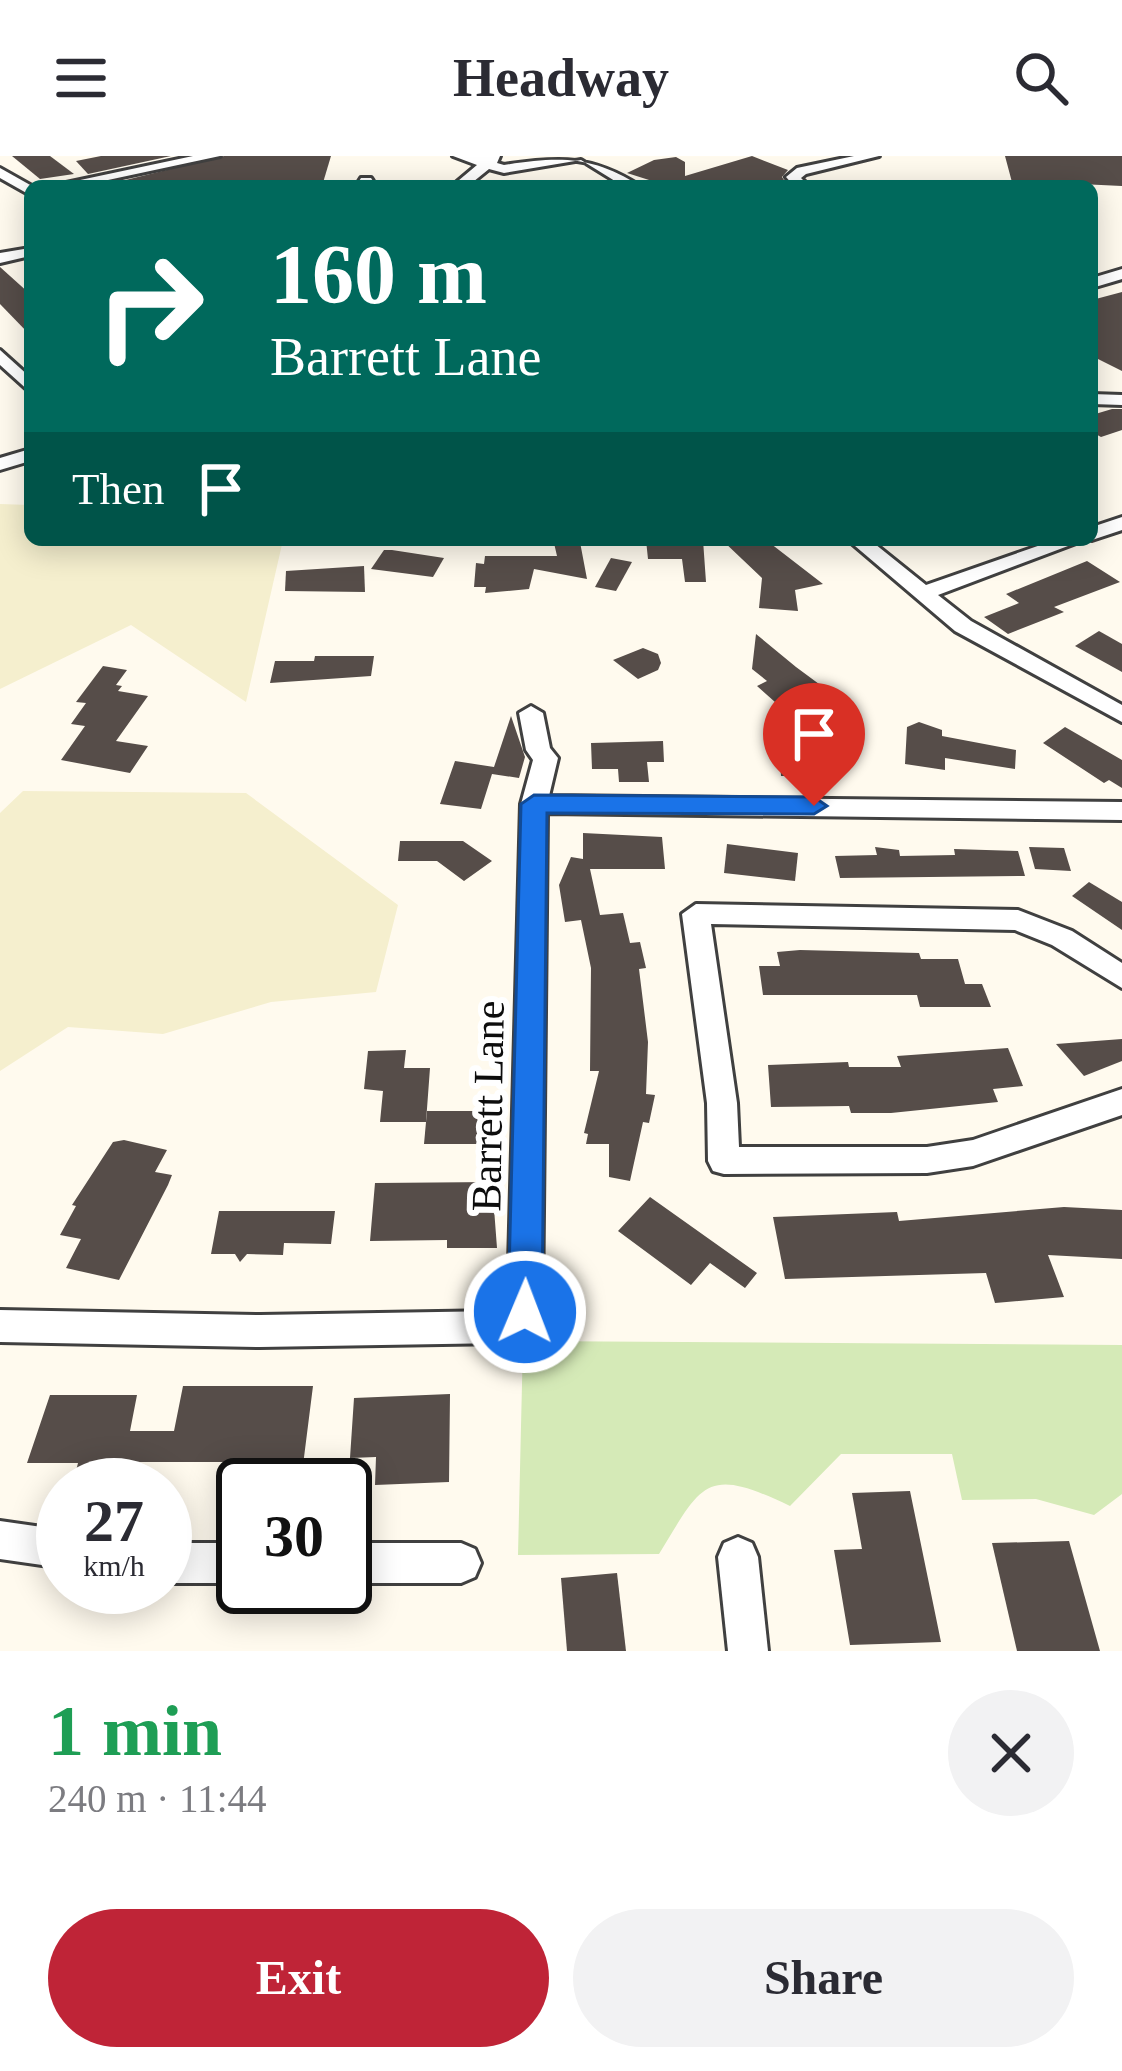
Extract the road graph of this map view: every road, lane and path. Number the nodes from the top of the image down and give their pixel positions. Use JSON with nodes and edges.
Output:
{"nodes":[{"id":1,"x":212,"y":156,"type":"edge"},
{"id":2,"x":460,"y":156,"type":"edge"},
{"id":3,"x":498,"y":156,"type":"edge"},
{"id":4,"x":581,"y":156,"type":"edge"},
{"id":5,"x":872,"y":156,"type":"edge"},
{"id":6,"x":483,"y":166,"type":"junction"},
{"id":7,"x":90,"y":180,"type":"edge"},
{"id":8,"x":466,"y":180,"type":"edge"},
{"id":9,"x":623,"y":180,"type":"edge"},
{"id":10,"x":796,"y":180,"type":"edge"},
{"id":11,"x":0,"y":355,"type":"edge"},
{"id":12,"x":24,"y":381,"type":"edge"},
{"id":13,"x":865,"y":546,"type":"edge"},
{"id":14,"x":1057,"y":546,"type":"edge"},
{"id":15,"x":920,"y":594,"type":"junction"},
{"id":16,"x":531,"y":713,"type":"dead end"},
{"id":17,"x":1122,"y":715,"type":"edge"},
{"id":18,"x":534,"y":804,"type":"junction"},
{"id":19,"x":1122,"y":811,"type":"edge"},
{"id":20,"x":1122,"y":977,"type":"edge"},
{"id":21,"x":1122,"y":1102,"type":"edge"},
{"id":22,"x":0,"y":1326,"type":"edge"},
{"id":23,"x":0,"y":1540,"type":"edge"},
{"id":24,"x":36,"y":1545,"type":"edge"},
{"id":25,"x":738,"y":1557,"type":"dead end"},
{"id":26,"x":372,"y":1563,"type":"edge"},
{"id":27,"x":461,"y":1563,"type":"dead end"},
{"id":28,"x":748,"y":1651,"type":"edge"}],
"edges":[{"from":1,"to":7,"type":"street"},
{"from":2,"to":6,"type":"street"},
{"from":3,"to":6,"type":"street"},
{"from":4,"to":6,"type":"street"},
{"from":4,"to":9,"type":"street"},
{"from":5,"to":10,"type":"street"},
{"from":6,"to":8,"type":"street"},
{"from":11,"to":12,"type":"street"},
{"from":13,"to":15,"type":"street"},
{"from":14,"to":15,"type":"street"},
{"from":15,"to":17,"type":"street"},
{"from":16,"to":18,"type":"street","name":"Barrett Lane"},
{"from":18,"to":19,"type":"street"},
{"from":18,"to":22,"type":"street","name":"Barrett Lane"},
{"from":20,"to":21,"type":"street"},
{"from":23,"to":24,"type":"street"},
{"from":25,"to":28,"type":"street"},
{"from":26,"to":27,"type":"street"}]}
